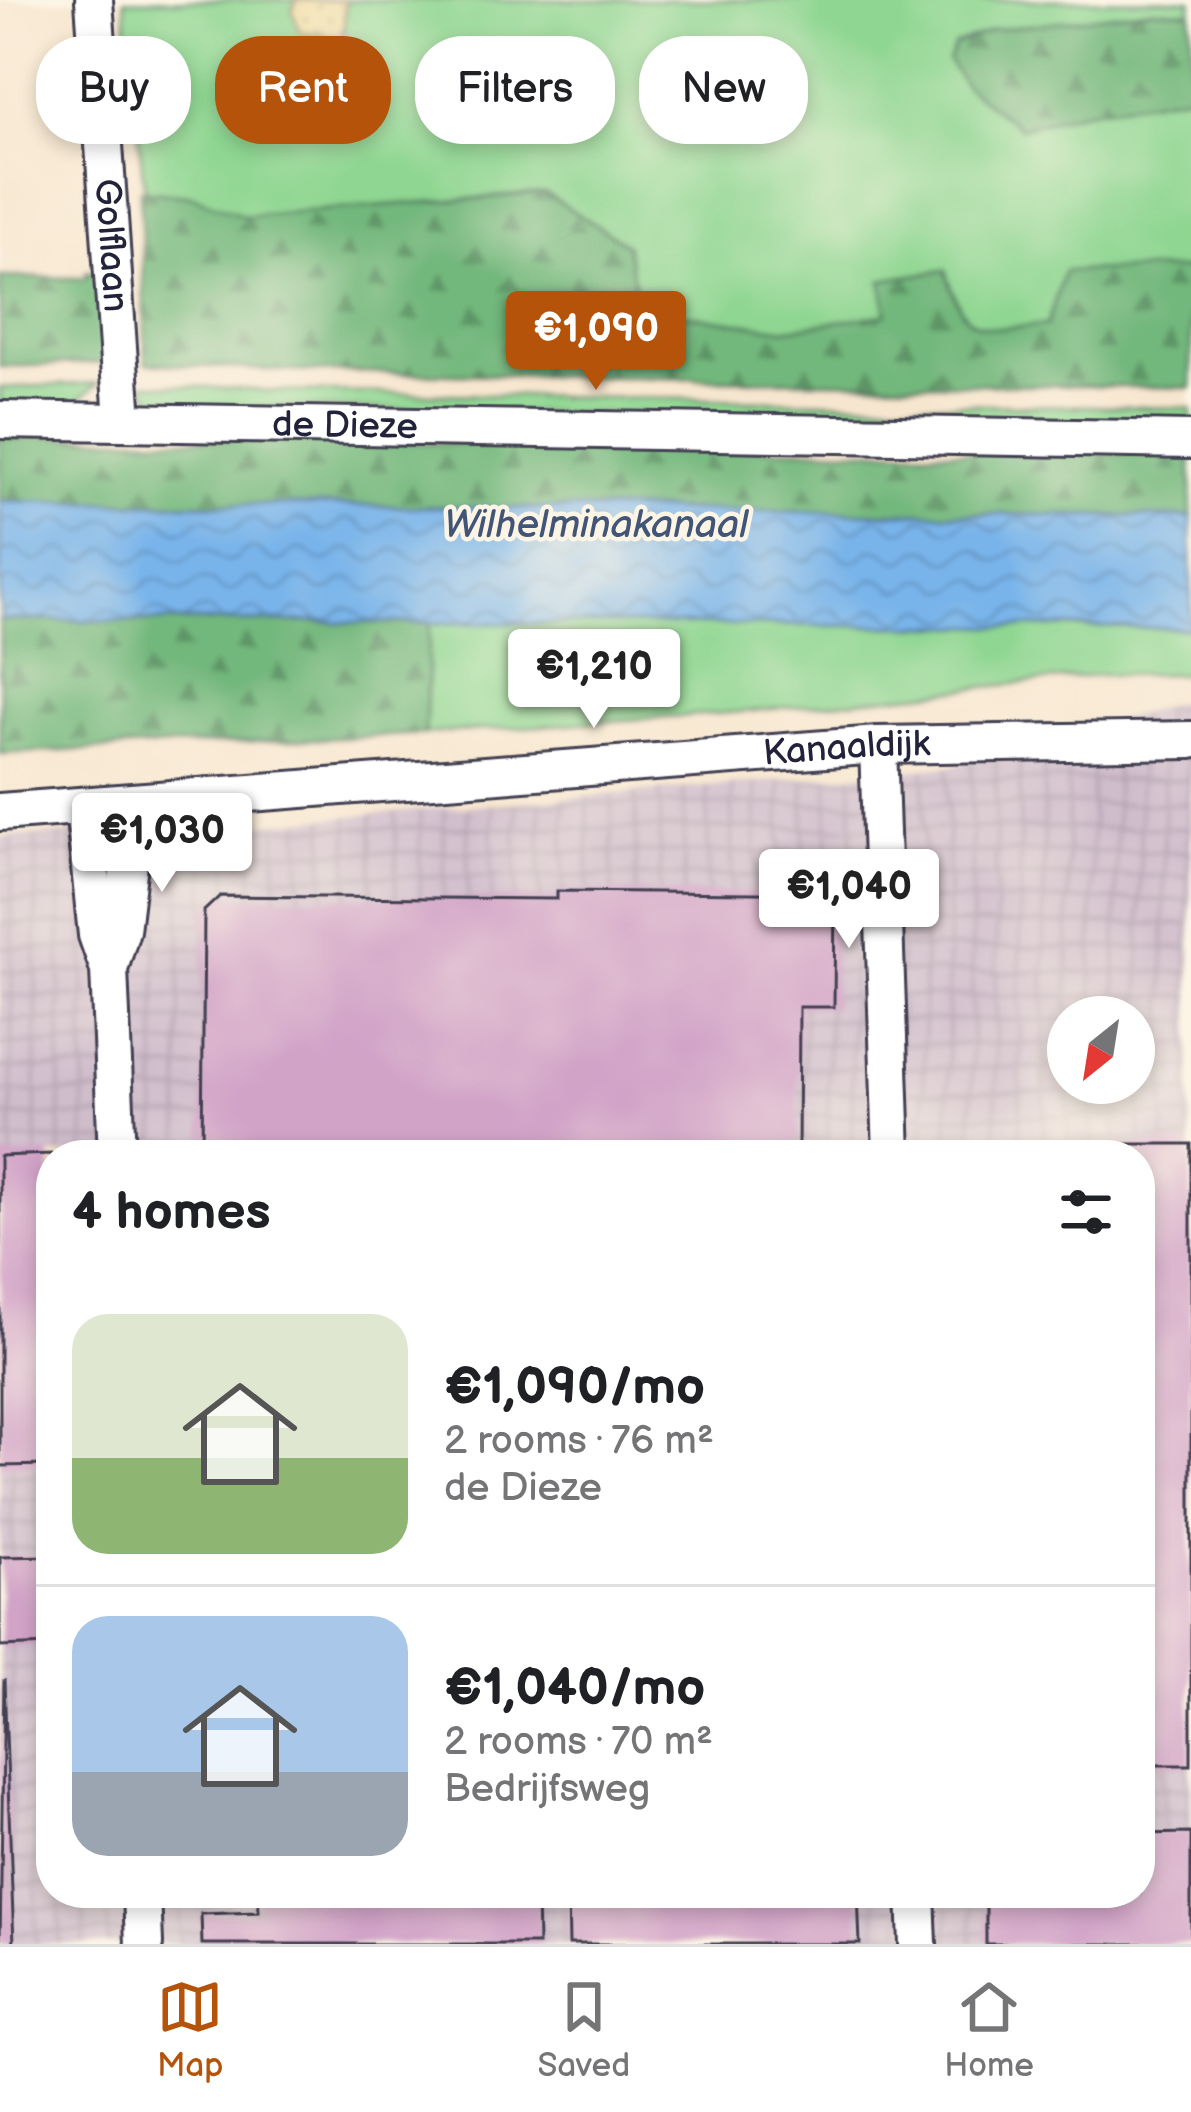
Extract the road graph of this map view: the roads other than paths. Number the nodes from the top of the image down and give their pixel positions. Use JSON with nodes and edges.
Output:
{"nodes":[{"id":1,"x":94,"y":0,"type":"edge"},
{"id":2,"x":0,"y":420,"type":"edge"},
{"id":3,"x":123,"y":420,"type":"junction"},
{"id":4,"x":1191,"y":440,"type":"edge"},
{"id":5,"x":1191,"y":740,"type":"edge"},
{"id":6,"x":878,"y":746,"type":"junction"},
{"id":7,"x":136,"y":805,"type":"junction"},
{"id":8,"x":84,"y":808,"type":"junction"},
{"id":9,"x":0,"y":812,"type":"edge"},
{"id":10,"x":109,"y":969,"type":"junction"},
{"id":11,"x":116,"y":1140,"type":"edge"},
{"id":12,"x":891,"y":1140,"type":"edge"},
{"id":13,"x":143,"y":1908,"type":"edge"},
{"id":14,"x":917,"y":1908,"type":"edge"},
{"id":15,"x":144,"y":1944,"type":"edge"},
{"id":16,"x":918,"y":1944,"type":"edge"}],
"edges":[{"from":1,"to":3,"type":"street","name":"Golflaan"},
{"from":2,"to":3,"type":"street","name":"de Dieze"},
{"from":3,"to":4,"type":"street","name":"de Dieze"},
{"from":5,"to":6,"type":"street","name":"Kanaaldijk"},
{"from":6,"to":7,"type":"street","name":"Kanaaldijk"},
{"from":6,"to":12,"type":"street"},
{"from":7,"to":8,"type":"street","name":"Kanaaldijk"},
{"from":7,"to":10,"type":"street"},
{"from":8,"to":9,"type":"street","name":"Kanaaldijk"},
{"from":8,"to":10,"type":"street"},
{"from":10,"to":11,"type":"street"},
{"from":13,"to":15,"type":"street"},
{"from":14,"to":16,"type":"street"}]}
